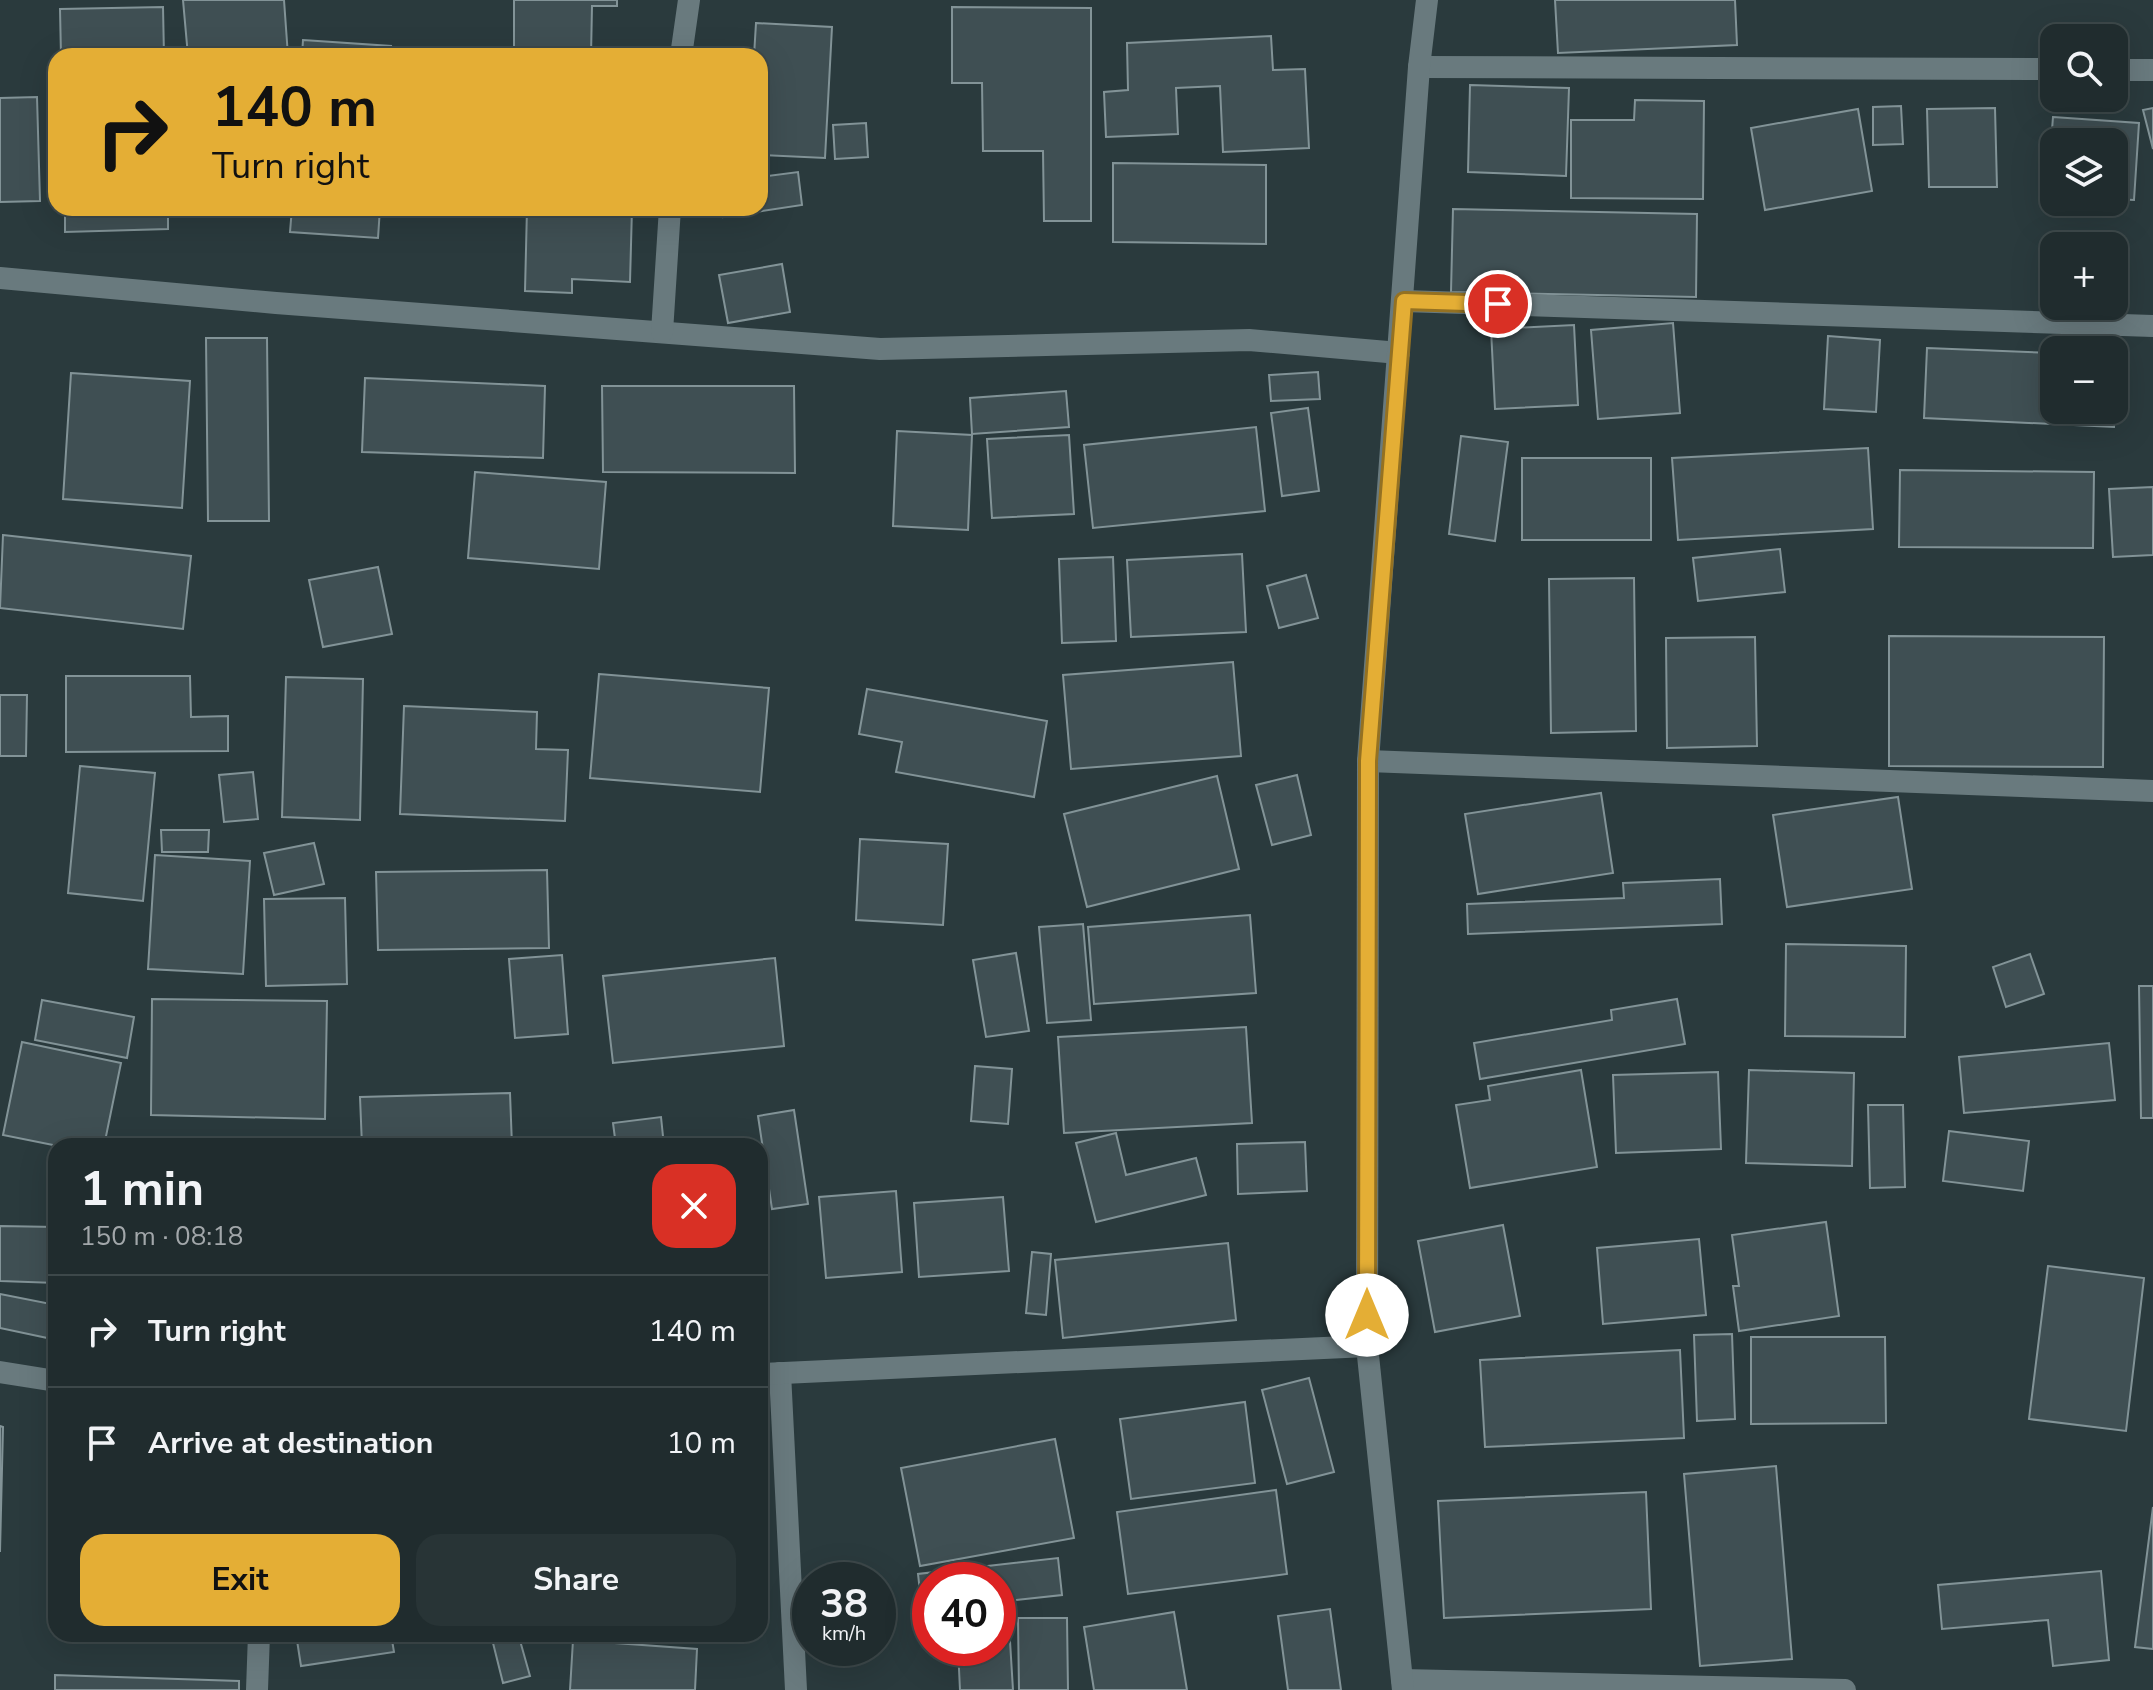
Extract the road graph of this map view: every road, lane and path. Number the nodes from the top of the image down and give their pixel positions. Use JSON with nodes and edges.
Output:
{"nodes":[{"id":1,"x":689,"y":0,"type":"edge"},
{"id":2,"x":1427,"y":0,"type":"edge"},
{"id":3,"x":682,"y":48,"type":"edge"},
{"id":4,"x":1419,"y":67,"type":"junction"},
{"id":5,"x":2040,"y":69,"type":"edge"},
{"id":6,"x":2128,"y":70,"type":"edge"},
{"id":7,"x":2153,"y":70,"type":"edge"},
{"id":8,"x":669,"y":216,"type":"edge"},
{"id":9,"x":0,"y":278,"type":"edge"},
{"id":10,"x":1404,"y":301,"type":"junction"},
{"id":11,"x":2153,"y":326,"type":"edge"},
{"id":12,"x":662,"y":332,"type":"junction"},
{"id":13,"x":1399,"y":353,"type":"junction"},
{"id":14,"x":1368,"y":761,"type":"junction"},
{"id":15,"x":2153,"y":791,"type":"edge"},
{"id":16,"x":1367,"y":1346,"type":"junction"},
{"id":17,"x":0,"y":1372,"type":"edge"},
{"id":18,"x":770,"y":1373,"type":"edge"},
{"id":19,"x":48,"y":1380,"type":"edge"},
{"id":20,"x":259,"y":1642,"type":"edge"},
{"id":21,"x":1403,"y":1685,"type":"edge"},
{"id":22,"x":257,"y":1690,"type":"edge"},
{"id":23,"x":796,"y":1690,"type":"edge"},
{"id":24,"x":1845,"y":1690,"type":"edge"}],
"edges":[{"from":1,"to":3,"type":"street"},
{"from":2,"to":4,"type":"street"},
{"from":4,"to":5,"type":"street"},
{"from":4,"to":10,"type":"street"},
{"from":6,"to":7,"type":"street"},
{"from":8,"to":12,"type":"street"},
{"from":9,"to":12,"type":"street"},
{"from":10,"to":11,"type":"street"},
{"from":10,"to":13,"type":"street"},
{"from":12,"to":13,"type":"street"},
{"from":13,"to":14,"type":"street"},
{"from":14,"to":15,"type":"street"},
{"from":14,"to":16,"type":"street"},
{"from":16,"to":18,"type":"street"},
{"from":16,"to":21,"type":"street"},
{"from":17,"to":19,"type":"street"},
{"from":18,"to":23,"type":"street"},
{"from":20,"to":22,"type":"street"},
{"from":21,"to":24,"type":"street"}]}
